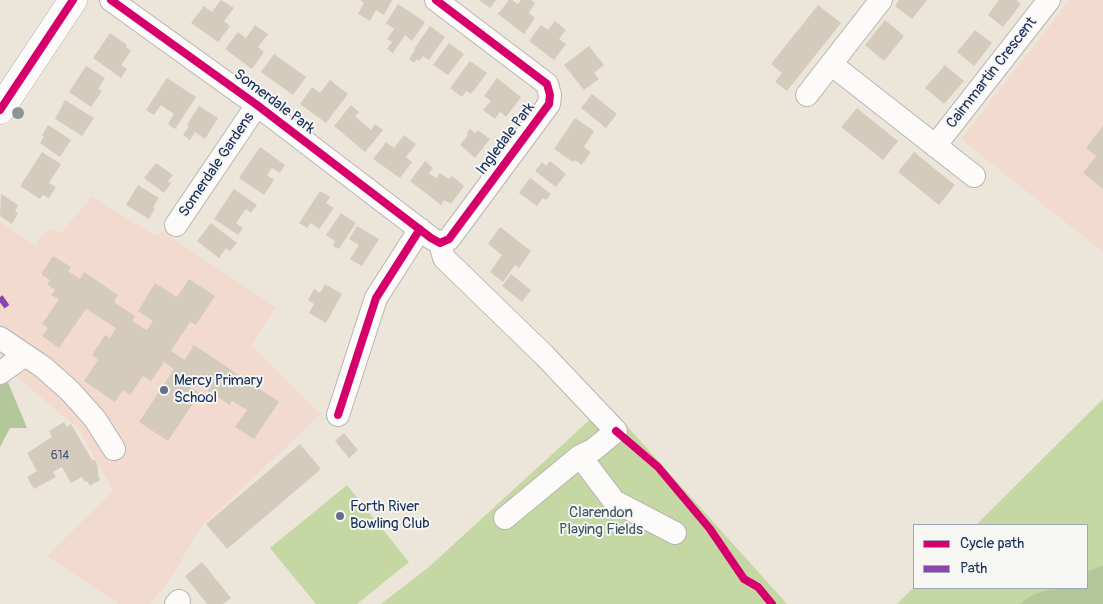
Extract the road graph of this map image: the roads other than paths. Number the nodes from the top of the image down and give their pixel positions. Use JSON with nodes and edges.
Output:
{"nodes":[{"id":1,"x":73,"y":0,"type":"edge"},
{"id":2,"x":111,"y":0,"type":"edge"},
{"id":3,"x":436,"y":0,"type":"edge"},
{"id":4,"x":881,"y":0,"type":"edge"},
{"id":5,"x":1049,"y":0,"type":"edge"},
{"id":6,"x":831,"y":64,"type":"junction"},
{"id":7,"x":806,"y":95,"type":"dead end"},
{"id":8,"x":257,"y":105,"type":"junction"},
{"id":9,"x":0,"y":110,"type":"edge"},
{"id":10,"x":936,"y":146,"type":"junction"},
{"id":11,"x":974,"y":176,"type":"dead end"},
{"id":12,"x":176,"y":225,"type":"dead end"},
{"id":13,"x":420,"y":229,"type":"junction"},
{"id":14,"x":440,"y":243,"type":"junction"},
{"id":15,"x":0,"y":338,"type":"edge"},
{"id":16,"x":24,"y":354,"type":"junction"},
{"id":17,"x":0,"y":373,"type":"edge"},
{"id":18,"x":338,"y":415,"type":"dead end"},
{"id":19,"x":114,"y":449,"type":"dead end"},
{"id":20,"x":580,"y":456,"type":"junction"},
{"id":21,"x":505,"y":518,"type":"dead end"},
{"id":22,"x":675,"y":533,"type":"dead end"}],
"edges":[{"from":1,"to":9,"type":"highway"},
{"from":2,"to":8,"type":"street","name":"Somerdale Park"},
{"from":3,"to":14,"type":"street","name":"Ingledale Park"},
{"from":4,"to":6,"type":"street"},
{"from":5,"to":10,"type":"street","name":"Cairnmartin Crescent"},
{"from":6,"to":7,"type":"street"},
{"from":6,"to":10,"type":"street"},
{"from":8,"to":12,"type":"street","name":"Somerdale Gardens"},
{"from":8,"to":13,"type":"street","name":"Somerdale Park"},
{"from":10,"to":11,"type":"street"},
{"from":13,"to":14,"type":"street","name":"Somerdale Park"},
{"from":13,"to":18,"type":"street"},
{"from":14,"to":20,"type":"street"},
{"from":15,"to":16,"type":"street"},
{"from":16,"to":17,"type":"street"},
{"from":16,"to":19,"type":"street"},
{"from":20,"to":21,"type":"street"},
{"from":20,"to":22,"type":"street"}]}
